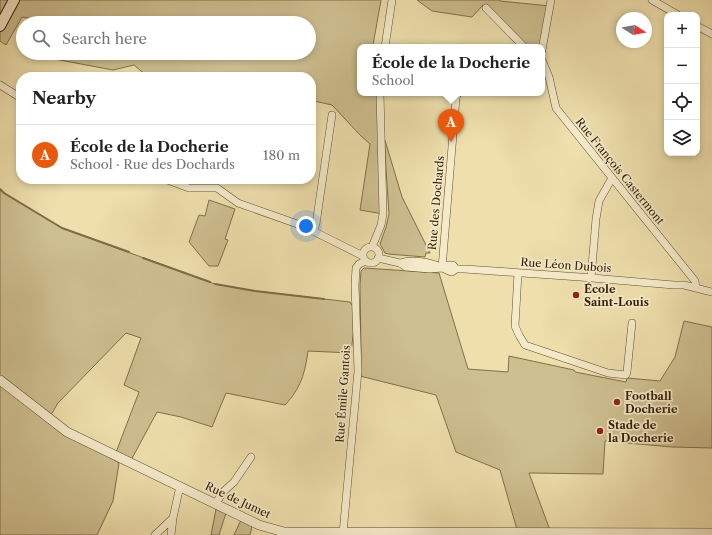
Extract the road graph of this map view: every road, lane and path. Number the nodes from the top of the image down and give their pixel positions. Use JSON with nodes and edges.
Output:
{"nodes":[{"id":1,"x":14,"y":0,"type":"edge"},
{"id":2,"x":392,"y":0,"type":"edge"},
{"id":3,"x":551,"y":0,"type":"edge"},
{"id":4,"x":652,"y":0,"type":"edge"},
{"id":5,"x":486,"y":8,"type":"dead end"},
{"id":6,"x":673,"y":12,"type":"edge"},
{"id":7,"x":0,"y":26,"type":"edge"},
{"id":8,"x":700,"y":28,"type":"edge"},
{"id":9,"x":712,"y":34,"type":"edge"},
{"id":10,"x":385,"y":44,"type":"edge"},
{"id":11,"x":521,"y":44,"type":"edge"},
{"id":12,"x":543,"y":44,"type":"edge"},
{"id":13,"x":545,"y":67,"type":"edge"},
{"id":14,"x":0,"y":86,"type":"edge"},
{"id":15,"x":16,"y":95,"type":"edge"},
{"id":16,"x":380,"y":96,"type":"edge"},
{"id":17,"x":457,"y":96,"type":"edge"},
{"id":18,"x":332,"y":115,"type":"dead end"},
{"id":19,"x":612,"y":178,"type":"junction"},
{"id":20,"x":178,"y":184,"type":"edge"},
{"id":21,"x":313,"y":231,"type":"junction"},
{"id":22,"x":372,"y":247,"type":"junction"},
{"id":23,"x":364,"y":258,"type":"junction"},
{"id":24,"x":378,"y":258,"type":"junction"},
{"id":25,"x":442,"y":268,"type":"junction"},
{"id":26,"x":518,"y":273,"type":"junction"},
{"id":27,"x":591,"y":278,"type":"junction"},
{"id":28,"x":696,"y":288,"type":"junction"},
{"id":29,"x":712,"y":288,"type":"edge"},
{"id":30,"x":712,"y":292,"type":"edge"},
{"id":31,"x":632,"y":323,"type":"dead end"},
{"id":32,"x":0,"y":380,"type":"edge"},
{"id":33,"x":251,"y":457,"type":"dead end"},
{"id":34,"x":180,"y":486,"type":"junction"},
{"id":35,"x":216,"y":503,"type":"junction"},
{"id":36,"x":173,"y":518,"type":"junction"},
{"id":37,"x":343,"y":533,"type":"junction"},
{"id":38,"x":712,"y":533,"type":"edge"},
{"id":39,"x":326,"y":534,"type":"edge"},
{"id":40,"x":377,"y":534,"type":"edge"},
{"id":41,"x":436,"y":534,"type":"edge"},
{"id":42,"x":155,"y":535,"type":"edge"},
{"id":43,"x":172,"y":535,"type":"edge"}],
"edges":[{"from":1,"to":7,"type":"main road"},
{"from":2,"to":10,"type":"street"},
{"from":3,"to":12,"type":"street"},
{"from":4,"to":6,"type":"street"},
{"from":5,"to":11,"type":"street"},
{"from":8,"to":9,"type":"street"},
{"from":13,"to":19,"type":"street","name":"Rue François Castermont"},
{"from":14,"to":15,"type":"street"},
{"from":16,"to":22,"type":"street"},
{"from":17,"to":25,"type":"street","name":"Rue des Dochards"},
{"from":18,"to":21,"type":"street"},
{"from":19,"to":27,"type":"street"},
{"from":19,"to":28,"type":"street","name":"Rue François Castermont"},
{"from":20,"to":21,"type":"street"},
{"from":21,"to":23,"type":"street"},
{"from":22,"to":23,"type":"street"},
{"from":22,"to":24,"type":"street"},
{"from":23,"to":24,"type":"street"},
{"from":23,"to":37,"type":"street","name":"Rue Émile Gantois"},
{"from":24,"to":25,"type":"street","name":"Rue Léon Dubois"},
{"from":25,"to":26,"type":"street","name":"Rue Léon Dubois"},
{"from":26,"to":27,"type":"street","name":"Rue Léon Dubois"},
{"from":26,"to":31,"type":"street"},
{"from":27,"to":28,"type":"street","name":"Rue Léon Dubois"},
{"from":28,"to":29,"type":"street","name":"Rue Léon Dubois"},
{"from":28,"to":30,"type":"street","name":"Rue Léon Dubois"},
{"from":32,"to":34,"type":"street","name":"Rue de Jumet"},
{"from":33,"to":35,"type":"street"},
{"from":34,"to":35,"type":"street","name":"Rue de Jumet"},
{"from":34,"to":36,"type":"street"},
{"from":35,"to":39,"type":"street","name":"Rue de Jumet"},
{"from":36,"to":42,"type":"street"},
{"from":36,"to":43,"type":"street"},
{"from":37,"to":39,"type":"street","name":"Rue de Jumet"},
{"from":37,"to":40,"type":"street","name":"Rue de Jumet"},
{"from":38,"to":41,"type":"street","name":"Rue de Jumet"},
{"from":40,"to":41,"type":"street","name":"Rue de Jumet"}]}
